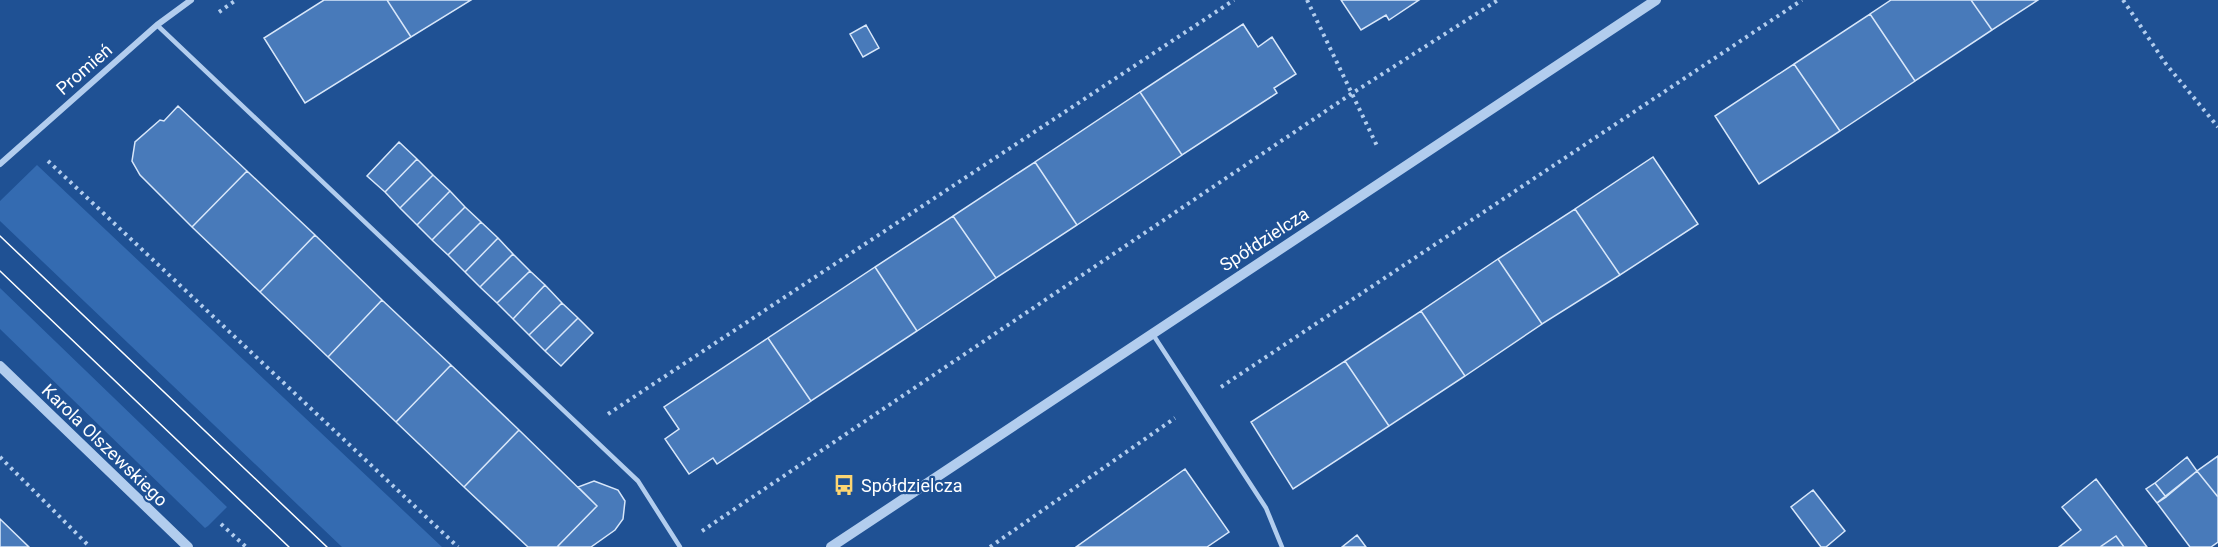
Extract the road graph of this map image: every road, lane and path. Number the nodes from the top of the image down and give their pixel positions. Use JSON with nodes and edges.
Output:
{"nodes":[{"id":1,"x":191,"y":0,"type":"edge"},
{"id":2,"x":236,"y":0,"type":"edge"},
{"id":3,"x":1234,"y":0,"type":"edge"},
{"id":4,"x":1307,"y":0,"type":"edge"},
{"id":5,"x":1498,"y":0,"type":"edge"},
{"id":6,"x":1656,"y":0,"type":"edge"},
{"id":7,"x":1802,"y":0,"type":"edge"},
{"id":8,"x":2123,"y":0,"type":"edge"},
{"id":9,"x":211,"y":18,"type":"dead end"},
{"id":10,"x":157,"y":25,"type":"junction"},
{"id":11,"x":1352,"y":94,"type":"junction"},
{"id":12,"x":2218,"y":127,"type":"edge"},
{"id":13,"x":45,"y":158,"type":"dead end"},
{"id":14,"x":0,"y":164,"type":"edge"},
{"id":15,"x":1390,"y":176,"type":"junction"},
{"id":16,"x":1152,"y":333,"type":"junction"},
{"id":17,"x":0,"y":366,"type":"edge"},
{"id":18,"x":1211,"y":393,"type":"dead end"},
{"id":19,"x":1175,"y":417,"type":"dead end"},
{"id":20,"x":585,"y":430,"type":"junction"},
{"id":21,"x":0,"y":457,"type":"edge"},
{"id":22,"x":221,"y":524,"type":"dead end"},
{"id":23,"x":90,"y":547,"type":"edge"},
{"id":24,"x":188,"y":547,"type":"edge"},
{"id":25,"x":246,"y":547,"type":"edge"},
{"id":26,"x":458,"y":547,"type":"edge"},
{"id":27,"x":680,"y":547,"type":"edge"},
{"id":28,"x":831,"y":547,"type":"edge"},
{"id":29,"x":990,"y":547,"type":"edge"},
{"id":30,"x":1282,"y":547,"type":"edge"}],
"edges":[{"from":1,"to":10,"type":"street","name":"Promień"},
{"from":2,"to":9,"type":"path"},
{"from":3,"to":20,"type":"path"},
{"from":4,"to":11,"type":"path"},
{"from":5,"to":11,"type":"path"},
{"from":6,"to":15,"type":"street","name":"Spółdzielcza"},
{"from":7,"to":18,"type":"path"},
{"from":8,"to":12,"type":"path"},
{"from":10,"to":14,"type":"street","name":"Promień"},
{"from":10,"to":20,"type":"lane"},
{"from":11,"to":15,"type":"path"},
{"from":11,"to":27,"type":"path"},
{"from":13,"to":26,"type":"path"},
{"from":15,"to":16,"type":"street","name":"Spółdzielcza"},
{"from":16,"to":28,"type":"street","name":"Spółdzielcza"},
{"from":16,"to":30,"type":"lane"},
{"from":17,"to":24,"type":"street","name":"Karola Olszewskiego"},
{"from":19,"to":29,"type":"path"},
{"from":20,"to":27,"type":"lane"},
{"from":21,"to":23,"type":"path"},
{"from":22,"to":25,"type":"path"}]}
